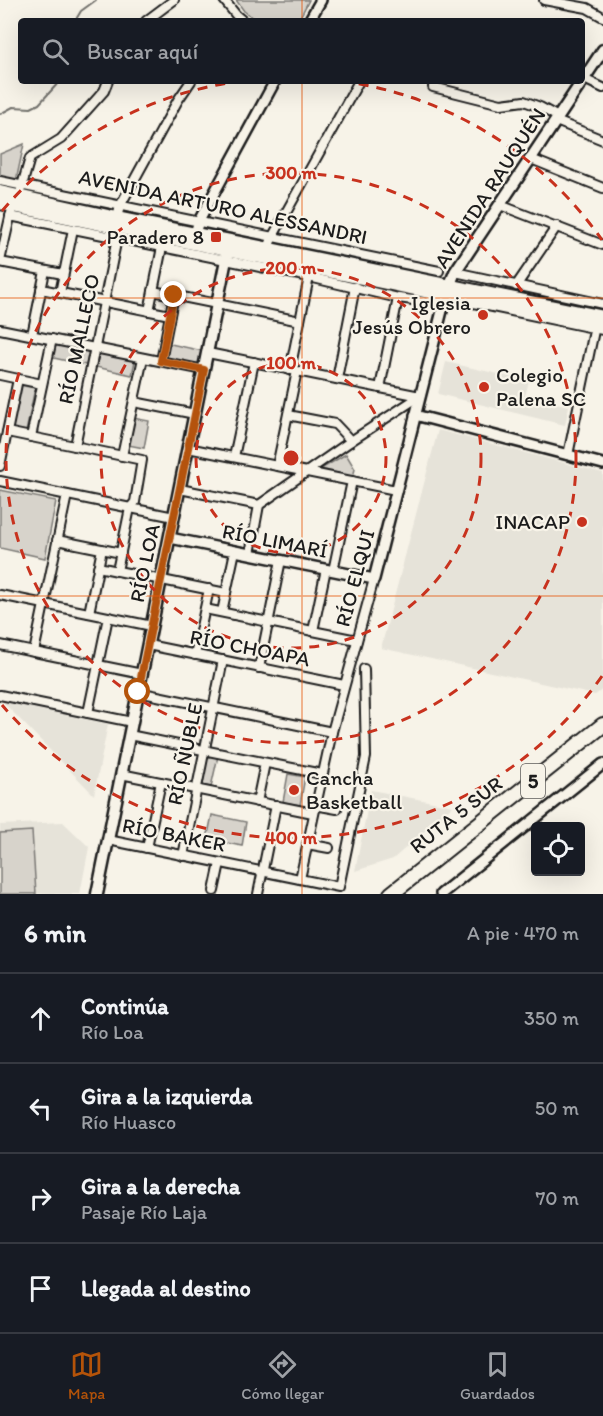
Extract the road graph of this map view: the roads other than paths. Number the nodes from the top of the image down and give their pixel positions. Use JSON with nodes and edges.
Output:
{"nodes":[{"id":1,"x":174,"y":0,"type":"edge"},
{"id":2,"x":224,"y":0,"type":"edge"},
{"id":3,"x":321,"y":0,"type":"edge"},
{"id":4,"x":544,"y":0,"type":"edge"},
{"id":5,"x":603,"y":17,"type":"edge"},
{"id":6,"x":150,"y":18,"type":"edge"},
{"id":7,"x":239,"y":18,"type":"edge"},
{"id":8,"x":311,"y":18,"type":"edge"},
{"id":9,"x":603,"y":50,"type":"edge"},
{"id":10,"x":585,"y":78,"type":"edge"},
{"id":11,"x":585,"y":80,"type":"edge"},
{"id":12,"x":107,"y":84,"type":"edge"},
{"id":13,"x":189,"y":84,"type":"edge"},
{"id":14,"x":273,"y":84,"type":"edge"},
{"id":15,"x":357,"y":84,"type":"edge"},
{"id":16,"x":581,"y":84,"type":"edge"},
{"id":17,"x":433,"y":87,"type":"dead end"},
{"id":18,"x":603,"y":88,"type":"edge"},
{"id":19,"x":557,"y":119,"type":"junction"},
{"id":20,"x":603,"y":140,"type":"edge"},
{"id":21,"x":531,"y":159,"type":"junction"},
{"id":22,"x":0,"y":181,"type":"edge"},
{"id":23,"x":603,"y":189,"type":"edge"},
{"id":24,"x":0,"y":192,"type":"edge"},
{"id":25,"x":16,"y":201,"type":"junction"},
{"id":26,"x":0,"y":203,"type":"edge"},
{"id":27,"x":500,"y":205,"type":"junction"},
{"id":28,"x":118,"y":212,"type":"junction"},
{"id":29,"x":557,"y":226,"type":"junction"},
{"id":30,"x":197,"y":227,"type":"junction"},
{"id":31,"x":73,"y":229,"type":"junction"},
{"id":32,"x":120,"y":239,"type":"junction"},
{"id":33,"x":271,"y":242,"type":"junction"},
{"id":34,"x":603,"y":245,"type":"edge"},
{"id":35,"x":162,"y":247,"type":"junction"},
{"id":36,"x":228,"y":250,"type":"junction"},
{"id":37,"x":0,"y":261,"type":"edge"},
{"id":38,"x":45,"y":271,"type":"junction"},
{"id":39,"x":439,"y":271,"type":"dead end"},
{"id":40,"x":455,"y":272,"type":"junction"},
{"id":41,"x":63,"y":274,"type":"junction"},
{"id":42,"x":309,"y":277,"type":"junction"},
{"id":43,"x":516,"y":286,"type":"junction"},
{"id":44,"x":356,"y":287,"type":"junction"},
{"id":45,"x":41,"y":289,"type":"junction"},
{"id":46,"x":153,"y":291,"type":"junction"},
{"id":47,"x":60,"y":293,"type":"junction"},
{"id":48,"x":174,"y":295,"type":"junction"},
{"id":49,"x":446,"y":295,"type":"junction"},
{"id":50,"x":398,"y":298,"type":"junction"},
{"id":51,"x":107,"y":302,"type":"junction"},
{"id":52,"x":218,"y":304,"type":"junction"},
{"id":53,"x":603,"y":304,"type":"edge"},
{"id":54,"x":149,"y":311,"type":"junction"},
{"id":55,"x":170,"y":315,"type":"junction"},
{"id":56,"x":300,"y":321,"type":"junction"},
{"id":57,"x":600,"y":324,"type":"edge"},
{"id":58,"x":0,"y":328,"type":"edge"},
{"id":59,"x":32,"y":335,"type":"junction"},
{"id":60,"x":52,"y":339,"type":"junction"},
{"id":61,"x":97,"y":348,"type":"junction"},
{"id":62,"x":208,"y":353,"type":"junction"},
{"id":63,"x":143,"y":357,"type":"junction"},
{"id":64,"x":161,"y":361,"type":"junction"},
{"id":65,"x":254,"y":362,"type":"junction"},
{"id":66,"x":204,"y":370,"type":"junction"},
{"id":67,"x":293,"y":370,"type":"junction"},
{"id":68,"x":0,"y":375,"type":"edge"},
{"id":69,"x":18,"y":379,"type":"junction"},
{"id":70,"x":337,"y":379,"type":"junction"},
{"id":71,"x":42,"y":384,"type":"junction"},
{"id":72,"x":380,"y":388,"type":"junction"},
{"id":73,"x":420,"y":396,"type":"junction"},
{"id":74,"x":134,"y":402,"type":"junction"},
{"id":75,"x":195,"y":414,"type":"junction"},
{"id":76,"x":288,"y":415,"type":"junction"},
{"id":77,"x":415,"y":415,"type":"junction"},
{"id":78,"x":7,"y":432,"type":"junction"},
{"id":79,"x":31,"y":437,"type":"junction"},
{"id":80,"x":351,"y":441,"type":"junction"},
{"id":81,"x":77,"y":447,"type":"junction"},
{"id":82,"x":188,"y":448,"type":"junction"},
{"id":83,"x":568,"y":455,"type":"junction"},
{"id":84,"x":122,"y":456,"type":"junction"},
{"id":85,"x":234,"y":457,"type":"junction"},
{"id":86,"x":603,"y":464,"type":"edge"},
{"id":87,"x":0,"y":466,"type":"edge"},
{"id":88,"x":277,"y":466,"type":"junction"},
{"id":89,"x":308,"y":472,"type":"junction"},
{"id":90,"x":352,"y":481,"type":"junction"},
{"id":91,"x":0,"y":482,"type":"edge"},
{"id":92,"x":180,"y":489,"type":"junction"},
{"id":93,"x":396,"y":490,"type":"junction"},
{"id":94,"x":66,"y":495,"type":"junction"},
{"id":95,"x":259,"y":505,"type":"junction"},
{"id":96,"x":130,"y":508,"type":"junction"},
{"id":97,"x":174,"y":517,"type":"junction"},
{"id":98,"x":170,"y":538,"type":"junction"},
{"id":99,"x":57,"y":540,"type":"junction"},
{"id":100,"x":102,"y":549,"type":"junction"},
{"id":101,"x":235,"y":551,"type":"junction"},
{"id":102,"x":121,"y":553,"type":"junction"},
{"id":103,"x":250,"y":554,"type":"junction"},
{"id":104,"x":281,"y":560,"type":"junction"},
{"id":105,"x":98,"y":567,"type":"junction"},
{"id":106,"x":329,"y":570,"type":"junction"},
{"id":107,"x":117,"y":571,"type":"junction"},
{"id":108,"x":374,"y":579,"type":"junction"},
{"id":109,"x":161,"y":580,"type":"junction"},
{"id":110,"x":209,"y":590,"type":"junction"},
{"id":111,"x":226,"y":593,"type":"junction"},
{"id":112,"x":0,"y":595,"type":"edge"},
{"id":113,"x":44,"y":604,"type":"junction"},
{"id":114,"x":205,"y":609,"type":"junction"},
{"id":115,"x":222,"y":612,"type":"junction"},
{"id":116,"x":89,"y":613,"type":"junction"},
{"id":117,"x":108,"y":617,"type":"junction"},
{"id":118,"x":268,"y":622,"type":"junction"},
{"id":119,"x":152,"y":626,"type":"junction"},
{"id":120,"x":313,"y":631,"type":"junction"},
{"id":121,"x":357,"y":640,"type":"junction"},
{"id":122,"x":0,"y":645,"type":"edge"},
{"id":123,"x":148,"y":645,"type":"junction"},
{"id":124,"x":34,"y":652,"type":"junction"},
{"id":125,"x":195,"y":655,"type":"junction"},
{"id":126,"x":223,"y":660,"type":"junction"},
{"id":127,"x":351,"y":664,"type":"junction"},
{"id":128,"x":98,"y":665,"type":"junction"},
{"id":129,"x":259,"y":668,"type":"junction"},
{"id":130,"x":142,"y":674,"type":"junction"},
{"id":131,"x":344,"y":685,"type":"junction"},
{"id":132,"x":138,"y":692,"type":"junction"},
{"id":133,"x":0,"y":695,"type":"edge"},
{"id":134,"x":213,"y":707,"type":"junction"},
{"id":135,"x":88,"y":713,"type":"junction"},
{"id":136,"x":132,"y":722,"type":"junction"},
{"id":137,"x":603,"y":725,"type":"edge"},
{"id":138,"x":332,"y":732,"type":"junction"},
{"id":139,"x":129,"y":735,"type":"junction"},
{"id":140,"x":603,"y":735,"type":"edge"},
{"id":141,"x":204,"y":750,"type":"junction"},
{"id":142,"x":265,"y":763,"type":"junction"},
{"id":143,"x":603,"y":764,"type":"edge"},
{"id":144,"x":121,"y":774,"type":"junction"},
{"id":145,"x":322,"y":774,"type":"junction"},
{"id":146,"x":161,"y":782,"type":"junction"},
{"id":147,"x":196,"y":789,"type":"junction"},
{"id":148,"x":257,"y":802,"type":"junction"},
{"id":149,"x":276,"y":806,"type":"junction"},
{"id":150,"x":314,"y":809,"type":"junction"},
{"id":151,"x":337,"y":809,"type":"dead end"},
{"id":152,"x":108,"y":840,"type":"junction"},
{"id":153,"x":307,"y":844,"type":"junction"},
{"id":154,"x":147,"y":848,"type":"junction"},
{"id":155,"x":329,"y":848,"type":"dead end"},
{"id":156,"x":183,"y":855,"type":"junction"},
{"id":157,"x":220,"y":863,"type":"junction"},
{"id":158,"x":421,"y":870,"type":"junction"},
{"id":159,"x":262,"y":872,"type":"junction"},
{"id":160,"x":300,"y":879,"type":"junction"},
{"id":161,"x":214,"y":891,"type":"dead end"},
{"id":162,"x":406,"y":892,"type":"edge"},
{"id":163,"x":97,"y":894,"type":"edge"},
{"id":164,"x":258,"y":894,"type":"edge"},
{"id":165,"x":385,"y":894,"type":"edge"},
{"id":166,"x":391,"y":894,"type":"edge"},
{"id":167,"x":441,"y":894,"type":"edge"}],
"edges":[{"from":1,"to":6,"type":"street"},
{"from":2,"to":7,"type":"street"},
{"from":3,"to":8,"type":"street"},
{"from":4,"to":5,"type":"street"},
{"from":9,"to":10,"type":"main road","name":"AVENIDA RAUQUÉN"},
{"from":11,"to":18,"type":"street"},
{"from":12,"to":25,"type":"street"},
{"from":13,"to":28,"type":"street"},
{"from":14,"to":30,"type":"street"},
{"from":15,"to":33,"type":"street"},
{"from":16,"to":19,"type":"main road","name":"AVENIDA RAUQUÉN"},
{"from":17,"to":19,"type":"street"},
{"from":19,"to":20,"type":"street"},
{"from":19,"to":21,"type":"main road","name":"AVENIDA RAUQUÉN"},
{"from":21,"to":23,"type":"street"},
{"from":21,"to":27,"type":"main road","name":"AVENIDA RAUQUÉN"},
{"from":22,"to":25,"type":"street","name":"AVENIDA ARTURO ALESSANDRI"},
{"from":24,"to":25,"type":"main road","name":"AVENIDA ARTURO ALESSANDRI"},
{"from":25,"to":26,"type":"main road","name":"AVENIDA ARTURO ALESSANDRI"},
{"from":25,"to":28,"type":"main road","name":"AVENIDA ARTURO ALESSANDRI"},
{"from":25,"to":31,"type":"street","name":"AVENIDA ARTURO ALESSANDRI"},
{"from":25,"to":36,"type":"main road","name":"AVENIDA ARTURO ALESSANDRI"},
{"from":25,"to":37,"type":"street"},
{"from":27,"to":29,"type":"street"},
{"from":27,"to":40,"type":"main road","name":"AVENIDA RAUQUÉN"},
{"from":28,"to":30,"type":"main road","name":"AVENIDA ARTURO ALESSANDRI"},
{"from":29,"to":34,"type":"street"},
{"from":29,"to":43,"type":"street"},
{"from":30,"to":33,"type":"street","name":"AVENIDA ARTURO ALESSANDRI"},
{"from":30,"to":36,"type":"main road","name":"AVENIDA ARTURO ALESSANDRI"},
{"from":31,"to":32,"type":"street","name":"AVENIDA ARTURO ALESSANDRI"},
{"from":31,"to":41,"type":"street"},
{"from":32,"to":35,"type":"street","name":"AVENIDA ARTURO ALESSANDRI"},
{"from":32,"to":51,"type":"street","name":"RÍO MALLECO"},
{"from":33,"to":36,"type":"main road","name":"AVENIDA ARTURO ALESSANDRI"},
{"from":33,"to":39,"type":"street","name":"AVENIDA ARTURO ALESSANDRI"},
{"from":33,"to":49,"type":"main road","name":"AVENIDA ARTURO ALESSANDRI"},
{"from":35,"to":36,"type":"street","name":"AVENIDA ARTURO ALESSANDRI"},
{"from":35,"to":46,"type":"street"},
{"from":36,"to":42,"type":"street","name":"AVENIDA ARTURO ALESSANDRI"},
{"from":36,"to":49,"type":"main road","name":"AVENIDA ARTURO ALESSANDRI"},
{"from":36,"to":52,"type":"main road","name":"RÍO LOA"},
{"from":37,"to":38,"type":"street"},
{"from":38,"to":41,"type":"street"},
{"from":38,"to":45,"type":"street"},
{"from":40,"to":43,"type":"street"},
{"from":40,"to":49,"type":"main road","name":"AVENIDA RAUQUÉN"},
{"from":41,"to":47,"type":"street"},
{"from":42,"to":44,"type":"street","name":"AVENIDA ARTURO ALESSANDRI"},
{"from":42,"to":56,"type":"street"},
{"from":43,"to":53,"type":"street"},
{"from":44,"to":50,"type":"street","name":"AVENIDA ARTURO ALESSANDRI"},
{"from":44,"to":70,"type":"street"},
{"from":45,"to":47,"type":"street"},
{"from":45,"to":59,"type":"street"},
{"from":46,"to":48,"type":"street"},
{"from":46,"to":54,"type":"street"},
{"from":47,"to":51,"type":"street"},
{"from":48,"to":52,"type":"street"},
{"from":48,"to":55,"type":"street"},
{"from":49,"to":50,"type":"street","name":"AVENIDA ARTURO ALESSANDRI"},
{"from":49,"to":57,"type":"main road","name":"AVENIDA ARTURO ALESSANDRI"},
{"from":49,"to":73,"type":"street","name":"RÍO ELQUI"},
{"from":50,"to":72,"type":"street"},
{"from":51,"to":54,"type":"street"},
{"from":51,"to":61,"type":"street","name":"RÍO MALLECO"},
{"from":52,"to":56,"type":"street"},
{"from":52,"to":62,"type":"main road","name":"RÍO LOA"},
{"from":54,"to":55,"type":"street"},
{"from":55,"to":64,"type":"street"},
{"from":56,"to":67,"type":"street"},
{"from":57,"to":83,"type":"street"},
{"from":58,"to":59,"type":"street"},
{"from":59,"to":60,"type":"street"},
{"from":60,"to":61,"type":"street"},
{"from":60,"to":71,"type":"street"},
{"from":61,"to":63,"type":"street"},
{"from":61,"to":81,"type":"street","name":"RÍO MALLECO"},
{"from":62,"to":65,"type":"street"},
{"from":62,"to":66,"type":"main road","name":"RÍO LOA"},
{"from":63,"to":64,"type":"street"},
{"from":63,"to":74,"type":"street"},
{"from":64,"to":66,"type":"street"},
{"from":65,"to":67,"type":"street"},
{"from":65,"to":85,"type":"street"},
{"from":66,"to":75,"type":"main road","name":"RÍO LOA"},
{"from":67,"to":70,"type":"street"},
{"from":67,"to":76,"type":"street"},
{"from":68,"to":69,"type":"street"},
{"from":69,"to":71,"type":"street"},
{"from":69,"to":78,"type":"street"},
{"from":70,"to":72,"type":"street"},
{"from":71,"to":79,"type":"street"},
{"from":72,"to":73,"type":"street"},
{"from":73,"to":77,"type":"street","name":"RÍO ELQUI"},
{"from":73,"to":80,"type":"street"},
{"from":74,"to":75,"type":"street"},
{"from":74,"to":84,"type":"street"},
{"from":75,"to":82,"type":"main road","name":"RÍO LOA"},
{"from":76,"to":80,"type":"street"},
{"from":76,"to":88,"type":"street"},
{"from":77,"to":83,"type":"street"},
{"from":77,"to":93,"type":"street","name":"RÍO ELQUI"},
{"from":78,"to":79,"type":"street"},
{"from":78,"to":87,"type":"street"},
{"from":79,"to":81,"type":"street"},
{"from":80,"to":89,"type":"street"},
{"from":81,"to":84,"type":"street"},
{"from":82,"to":85,"type":"street"},
{"from":82,"to":92,"type":"main road","name":"RÍO LOA"},
{"from":83,"to":86,"type":"street"},
{"from":84,"to":96,"type":"street"},
{"from":85,"to":88,"type":"street"},
{"from":88,"to":89,"type":"street"},
{"from":89,"to":90,"type":"street"},
{"from":89,"to":95,"type":"street"},
{"from":90,"to":93,"type":"street"},
{"from":90,"to":106,"type":"street"},
{"from":91,"to":94,"type":"street"},
{"from":92,"to":95,"type":"street"},
{"from":92,"to":97,"type":"main road","name":"RÍO LOA"},
{"from":93,"to":108,"type":"street","name":"RÍO ELQUI"},
{"from":94,"to":96,"type":"street"},
{"from":94,"to":99,"type":"street"},
{"from":95,"to":103,"type":"street"},
{"from":96,"to":97,"type":"street"},
{"from":96,"to":102,"type":"street"},
{"from":97,"to":98,"type":"main road","name":"RÍO LOA"},
{"from":98,"to":101,"type":"street","name":"RÍO LIMARÍ"},
{"from":98,"to":109,"type":"main road","name":"RÍO LOA"},
{"from":99,"to":100,"type":"street"},
{"from":99,"to":113,"type":"street"},
{"from":100,"to":102,"type":"street"},
{"from":100,"to":105,"type":"street"},
{"from":101,"to":103,"type":"street","name":"RÍO LIMARÍ"},
{"from":101,"to":111,"type":"street"},
{"from":102,"to":107,"type":"street"},
{"from":103,"to":104,"type":"street","name":"RÍO LIMARÍ"},
{"from":104,"to":106,"type":"street","name":"RÍO LIMARÍ"},
{"from":104,"to":118,"type":"street"},
{"from":105,"to":107,"type":"street"},
{"from":105,"to":116,"type":"street"},
{"from":106,"to":108,"type":"street","name":"RÍO LIMARÍ"},
{"from":106,"to":120,"type":"street"},
{"from":107,"to":109,"type":"street"},
{"from":108,"to":121,"type":"street","name":"RÍO ELQUI"},
{"from":109,"to":110,"type":"street"},
{"from":109,"to":119,"type":"main road","name":"RÍO LOA"},
{"from":110,"to":111,"type":"street"},
{"from":110,"to":114,"type":"street"},
{"from":111,"to":115,"type":"street"},
{"from":112,"to":113,"type":"street"},
{"from":113,"to":116,"type":"street"},
{"from":113,"to":124,"type":"street"},
{"from":114,"to":115,"type":"street"},
{"from":114,"to":125,"type":"street"},
{"from":115,"to":118,"type":"street"},
{"from":116,"to":117,"type":"street"},
{"from":117,"to":119,"type":"street"},
{"from":117,"to":128,"type":"street"},
{"from":118,"to":120,"type":"street"},
{"from":118,"to":129,"type":"street"},
{"from":119,"to":123,"type":"main road","name":"RÍO LOA"},
{"from":120,"to":121,"type":"street"},
{"from":121,"to":127,"type":"street","name":"RÍO ELQUI"},
{"from":122,"to":124,"type":"street"},
{"from":123,"to":125,"type":"street","name":"RÍO CHOAPA"},
{"from":123,"to":130,"type":"main road","name":"RÍO LOA"},
{"from":124,"to":128,"type":"street"},
{"from":125,"to":126,"type":"street","name":"RÍO CHOAPA"},
{"from":126,"to":129,"type":"street","name":"RÍO CHOAPA"},
{"from":126,"to":134,"type":"street","name":"RÍO ÑUBLE"},
{"from":127,"to":131,"type":"street","name":"RÍO ELQUI"},
{"from":127,"to":160,"type":"street","name":"RÍO BAKER"},
{"from":128,"to":130,"type":"street"},
{"from":128,"to":135,"type":"street"},
{"from":129,"to":131,"type":"street","name":"RÍO CHOAPA"},
{"from":130,"to":132,"type":"main road","name":"RÍO LOA"},
{"from":131,"to":138,"type":"street","name":"RÍO ELQUI"},
{"from":132,"to":134,"type":"street"},
{"from":132,"to":136,"type":"main road","name":"RÍO LOA"},
{"from":133,"to":135,"type":"street"},
{"from":134,"to":138,"type":"street"},
{"from":134,"to":141,"type":"street","name":"RÍO ÑUBLE"},
{"from":135,"to":136,"type":"street"},
{"from":136,"to":139,"type":"main road","name":"RÍO LOA"},
{"from":137,"to":158,"type":"highway","name":"RUTA 5 SUR","number":"5"},
{"from":138,"to":145,"type":"street","name":"RÍO ELQUI"},
{"from":139,"to":141,"type":"street"},
{"from":139,"to":144,"type":"main road","name":"RÍO LOA"},
{"from":140,"to":162,"type":"highway","name":"RUTA 5 SUR","number":"5"},
{"from":141,"to":142,"type":"street"},
{"from":141,"to":147,"type":"street","name":"RÍO ÑUBLE"},
{"from":142,"to":145,"type":"street"},
{"from":142,"to":148,"type":"street"},
{"from":143,"to":167,"type":"street"},
{"from":144,"to":146,"type":"street"},
{"from":144,"to":152,"type":"main road","name":"RÍO LOA"},
{"from":145,"to":150,"type":"street","name":"RÍO ELQUI"},
{"from":146,"to":147,"type":"street"},
{"from":146,"to":154,"type":"street"},
{"from":147,"to":148,"type":"street"},
{"from":147,"to":156,"type":"street","name":"RÍO ÑUBLE"},
{"from":148,"to":149,"type":"street"},
{"from":149,"to":150,"type":"street"},
{"from":149,"to":159,"type":"street"},
{"from":150,"to":151,"type":"street"},
{"from":150,"to":153,"type":"street","name":"RÍO ELQUI"},
{"from":152,"to":154,"type":"street","name":"RÍO BAKER"},
{"from":152,"to":163,"type":"main road","name":"RÍO LOA"},
{"from":153,"to":155,"type":"street"},
{"from":153,"to":160,"type":"street","name":"RÍO ELQUI"},
{"from":154,"to":156,"type":"street","name":"RÍO BAKER"},
{"from":156,"to":157,"type":"street","name":"RÍO BAKER"},
{"from":157,"to":159,"type":"street","name":"RÍO BAKER"},
{"from":157,"to":161,"type":"street"},
{"from":158,"to":165,"type":"highway"},
{"from":158,"to":166,"type":"highway","name":"RUTA 5 SUR","number":"5"},
{"from":159,"to":160,"type":"street","name":"RÍO BAKER"},
{"from":159,"to":164,"type":"street"}]}
